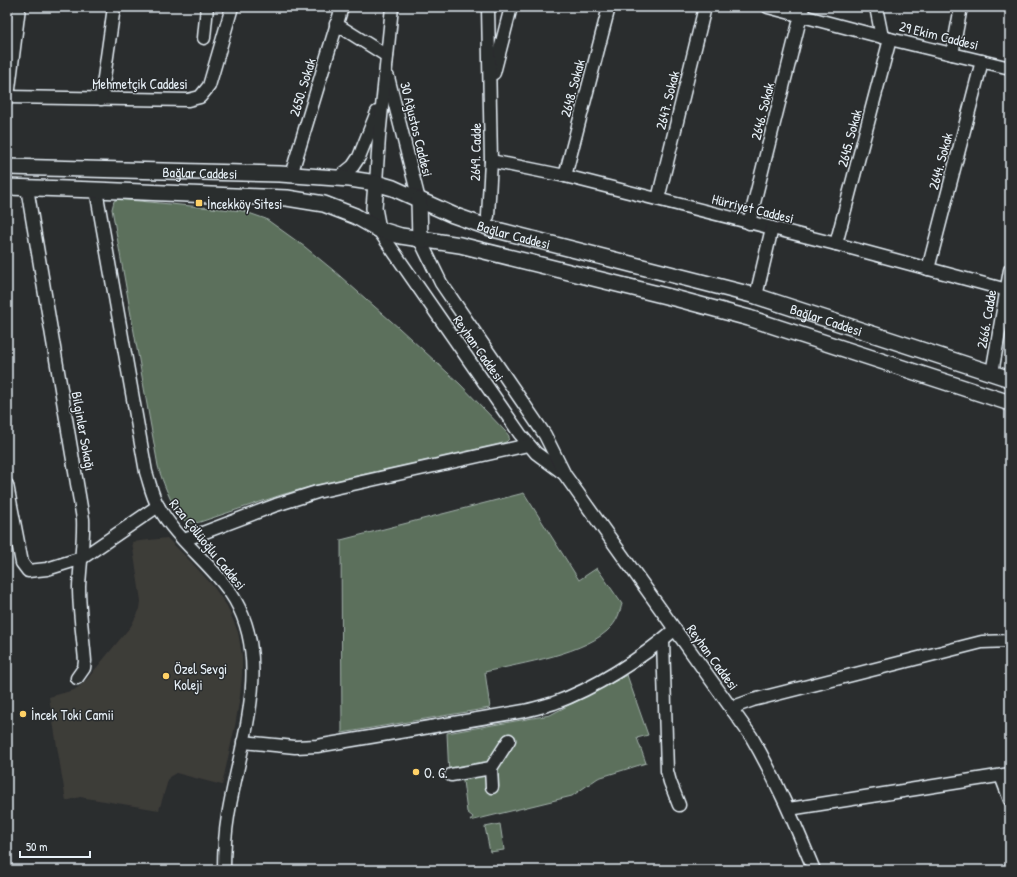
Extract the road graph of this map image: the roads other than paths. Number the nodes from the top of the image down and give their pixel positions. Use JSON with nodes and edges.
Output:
{"nodes":[{"id":1,"x":19,"y":7,"type":"edge"},
{"id":2,"x":114,"y":7,"type":"edge"},
{"id":3,"x":207,"y":7,"type":"edge"},
{"id":4,"x":232,"y":7,"type":"edge"},
{"id":5,"x":342,"y":7,"type":"edge"},
{"id":6,"x":392,"y":7,"type":"edge"},
{"id":7,"x":488,"y":7,"type":"edge"},
{"id":8,"x":511,"y":7,"type":"edge"},
{"id":9,"x":609,"y":7,"type":"edge"},
{"id":10,"x":705,"y":7,"type":"edge"},
{"id":11,"x":768,"y":7,"type":"edge"},
{"id":12,"x":876,"y":7,"type":"edge"},
{"id":13,"x":961,"y":7,"type":"edge"},
{"id":14,"x":802,"y":11,"type":"edge"},
{"id":15,"x":336,"y":24,"type":"junction"},
{"id":16,"x":204,"y":38,"type":"dead end"},
{"id":17,"x":886,"y":38,"type":"junction"},
{"id":18,"x":952,"y":54,"type":"junction"},
{"id":19,"x":386,"y":61,"type":"junction"},
{"id":20,"x":982,"y":61,"type":"junction"},
{"id":21,"x":1010,"y":68,"type":"edge"},
{"id":22,"x":490,"y":88,"type":"junction"},
{"id":23,"x":383,"y":94,"type":"junction"},
{"id":24,"x":8,"y":97,"type":"edge"},
{"id":25,"x":101,"y":99,"type":"junction"},
{"id":26,"x":491,"y":161,"type":"junction"},
{"id":27,"x":7,"y":168,"type":"edge"},
{"id":28,"x":291,"y":175,"type":"junction"},
{"id":29,"x":565,"y":176,"type":"junction"},
{"id":30,"x":338,"y":178,"type":"junction"},
{"id":31,"x":376,"y":183,"type":"junction"},
{"id":32,"x":7,"y":187,"type":"edge"},
{"id":33,"x":27,"y":188,"type":"junction"},
{"id":34,"x":96,"y":190,"type":"junction"},
{"id":35,"x":419,"y":200,"type":"junction"},
{"id":36,"x":658,"y":200,"type":"junction"},
{"id":37,"x":488,"y":216,"type":"dead end"},
{"id":38,"x":749,"y":223,"type":"junction"},
{"id":39,"x":378,"y":228,"type":"junction"},
{"id":40,"x":772,"y":228,"type":"junction"},
{"id":41,"x":420,"y":240,"type":"junction"},
{"id":42,"x":836,"y":244,"type":"junction"},
{"id":43,"x":928,"y":269,"type":"junction"},
{"id":44,"x":1010,"y":270,"type":"edge"},
{"id":45,"x":1006,"y":290,"type":"junction"},
{"id":46,"x":756,"y":296,"type":"junction"},
{"id":47,"x":992,"y":373,"type":"junction"},
{"id":48,"x":1010,"y":379,"type":"edge"},
{"id":49,"x":1010,"y":403,"type":"edge"},
{"id":50,"x":528,"y":445,"type":"junction"},
{"id":51,"x":565,"y":475,"type":"junction"},
{"id":52,"x":7,"y":485,"type":"edge"},
{"id":53,"x":158,"y":506,"type":"junction"},
{"id":54,"x":184,"y":540,"type":"junction"},
{"id":55,"x":82,"y":558,"type":"junction"},
{"id":56,"x":674,"y":630,"type":"junction"},
{"id":57,"x":662,"y":640,"type":"junction"},
{"id":58,"x":1010,"y":641,"type":"edge"},
{"id":59,"x":77,"y":678,"type":"dead end"},
{"id":60,"x":732,"y":710,"type":"junction"},
{"id":61,"x":510,"y":740,"type":"dead end"},
{"id":62,"x":243,"y":742,"type":"junction"},
{"id":63,"x":491,"y":768,"type":"junction"},
{"id":64,"x":452,"y":774,"type":"dead end"},
{"id":65,"x":1006,"y":775,"type":"edge"},
{"id":66,"x":492,"y":787,"type":"dead end"},
{"id":67,"x":1010,"y":800,"type":"edge"},
{"id":68,"x":679,"y":805,"type":"dead end"},
{"id":69,"x":789,"y":809,"type":"junction"},
{"id":70,"x":224,"y":870,"type":"edge"},
{"id":71,"x":814,"y":870,"type":"edge"}],
"edges":[{"from":1,"to":24,"type":"street"},
{"from":2,"to":25,"type":"street"},
{"from":3,"to":16,"type":"street"},
{"from":4,"to":25,"type":"street","name":"Mehmetçik Caddesi"},
{"from":5,"to":15,"type":"street","name":"2650. Sokak"},
{"from":6,"to":19,"type":"street","name":"30 Ağustos Caddesi"},
{"from":7,"to":22,"type":"street","name":"2649. Cadde"},
{"from":8,"to":22,"type":"street","name":"2649. Cadde"},
{"from":9,"to":29,"type":"street","name":"2648. Sokak"},
{"from":10,"to":36,"type":"street","name":"2647. Sokak"},
{"from":11,"to":14,"type":"street","name":"29 Ekim Caddesi"},
{"from":12,"to":17,"type":"street","name":"2645. Sokak"},
{"from":13,"to":18,"type":"street"},
{"from":14,"to":17,"type":"street","name":"29 Ekim Caddesi"},
{"from":14,"to":38,"type":"street","name":"2646. Sokak"},
{"from":15,"to":19,"type":"street"},
{"from":15,"to":28,"type":"street","name":"2650. Sokak"},
{"from":17,"to":18,"type":"street","name":"29 Ekim Caddesi"},
{"from":17,"to":42,"type":"street","name":"2645. Sokak"},
{"from":18,"to":20,"type":"street","name":"29 Ekim Caddesi"},
{"from":19,"to":23,"type":"street","name":"30 Ağustos Caddesi"},
{"from":19,"to":35,"type":"street","name":"30 Ağustos Caddesi"},
{"from":20,"to":21,"type":"street","name":"29 Ekim Caddesi"},
{"from":20,"to":43,"type":"street","name":"2644. Sokak"},
{"from":22,"to":26,"type":"street","name":"2649. Cadde"},
{"from":23,"to":30,"type":"street"},
{"from":23,"to":31,"type":"street","name":"30 Ağustos Caddesi"},
{"from":24,"to":25,"type":"street","name":"Mehmetçik Caddesi"},
{"from":26,"to":29,"type":"street","name":"Hürriyet Caddesi"},
{"from":26,"to":37,"type":"street","name":"2649. Cadde"},
{"from":27,"to":28,"type":"main road","name":"Bağlar Caddesi"},
{"from":28,"to":30,"type":"main road","name":"Bağlar Caddesi"},
{"from":29,"to":36,"type":"street","name":"Hürriyet Caddesi"},
{"from":30,"to":31,"type":"main road","name":"Bağlar Caddesi"},
{"from":31,"to":35,"type":"main road","name":"Bağlar Caddesi"},
{"from":31,"to":39,"type":"main road"},
{"from":32,"to":33,"type":"main road","name":"Bağlar Caddesi"},
{"from":33,"to":34,"type":"main road","name":"Bağlar Caddesi"},
{"from":33,"to":55,"type":"street","name":"Bilginler Sokağı"},
{"from":34,"to":39,"type":"main road","name":"Bağlar Caddesi"},
{"from":34,"to":53,"type":"street","name":"Rıza Çöllüoğlu Caddesi"},
{"from":35,"to":41,"type":"main road"},
{"from":35,"to":46,"type":"main road","name":"Bağlar Caddesi"},
{"from":36,"to":38,"type":"street","name":"Hürriyet Caddesi"},
{"from":38,"to":40,"type":"street","name":"Hürriyet Caddesi"},
{"from":39,"to":41,"type":"main road","name":"Bağlar Caddesi"},
{"from":39,"to":50,"type":"street","name":"Reyhan Caddesi"},
{"from":40,"to":42,"type":"street","name":"Hürriyet Caddesi"},
{"from":40,"to":46,"type":"street"},
{"from":41,"to":49,"type":"main road","name":"Bağlar Caddesi"},
{"from":41,"to":51,"type":"street","name":"Reyhan Caddesi"},
{"from":42,"to":43,"type":"street","name":"Hürriyet Caddesi"},
{"from":43,"to":45,"type":"street","name":"Hürriyet Caddesi"},
{"from":44,"to":45,"type":"street","name":"2666. Cadde"},
{"from":45,"to":47,"type":"street","name":"2666. Cadde"},
{"from":46,"to":47,"type":"main road","name":"Bağlar Caddesi"},
{"from":47,"to":48,"type":"main road","name":"Bağlar Caddesi"},
{"from":50,"to":51,"type":"street","name":"Reyhan Caddesi"},
{"from":50,"to":54,"type":"street"},
{"from":51,"to":56,"type":"street","name":"Reyhan Caddesi"},
{"from":52,"to":55,"type":"street"},
{"from":53,"to":54,"type":"street","name":"Rıza Çöllüoğlu Caddesi"},
{"from":53,"to":55,"type":"street"},
{"from":54,"to":62,"type":"street","name":"Rıza Çöllüoğlu Caddesi"},
{"from":55,"to":59,"type":"street","name":"Bilginler Sokağı"},
{"from":56,"to":57,"type":"street"},
{"from":56,"to":60,"type":"street","name":"Reyhan Caddesi"},
{"from":57,"to":62,"type":"street"},
{"from":57,"to":68,"type":"street"},
{"from":58,"to":60,"type":"street"},
{"from":60,"to":69,"type":"street","name":"Reyhan Caddesi"},
{"from":61,"to":63,"type":"street"},
{"from":62,"to":70,"type":"street","name":"Rıza Çöllüoğlu Caddesi"},
{"from":63,"to":64,"type":"street"},
{"from":63,"to":66,"type":"street"},
{"from":65,"to":67,"type":"street"},
{"from":65,"to":69,"type":"street"},
{"from":69,"to":71,"type":"street","name":"Reyhan Caddesi"}]}
